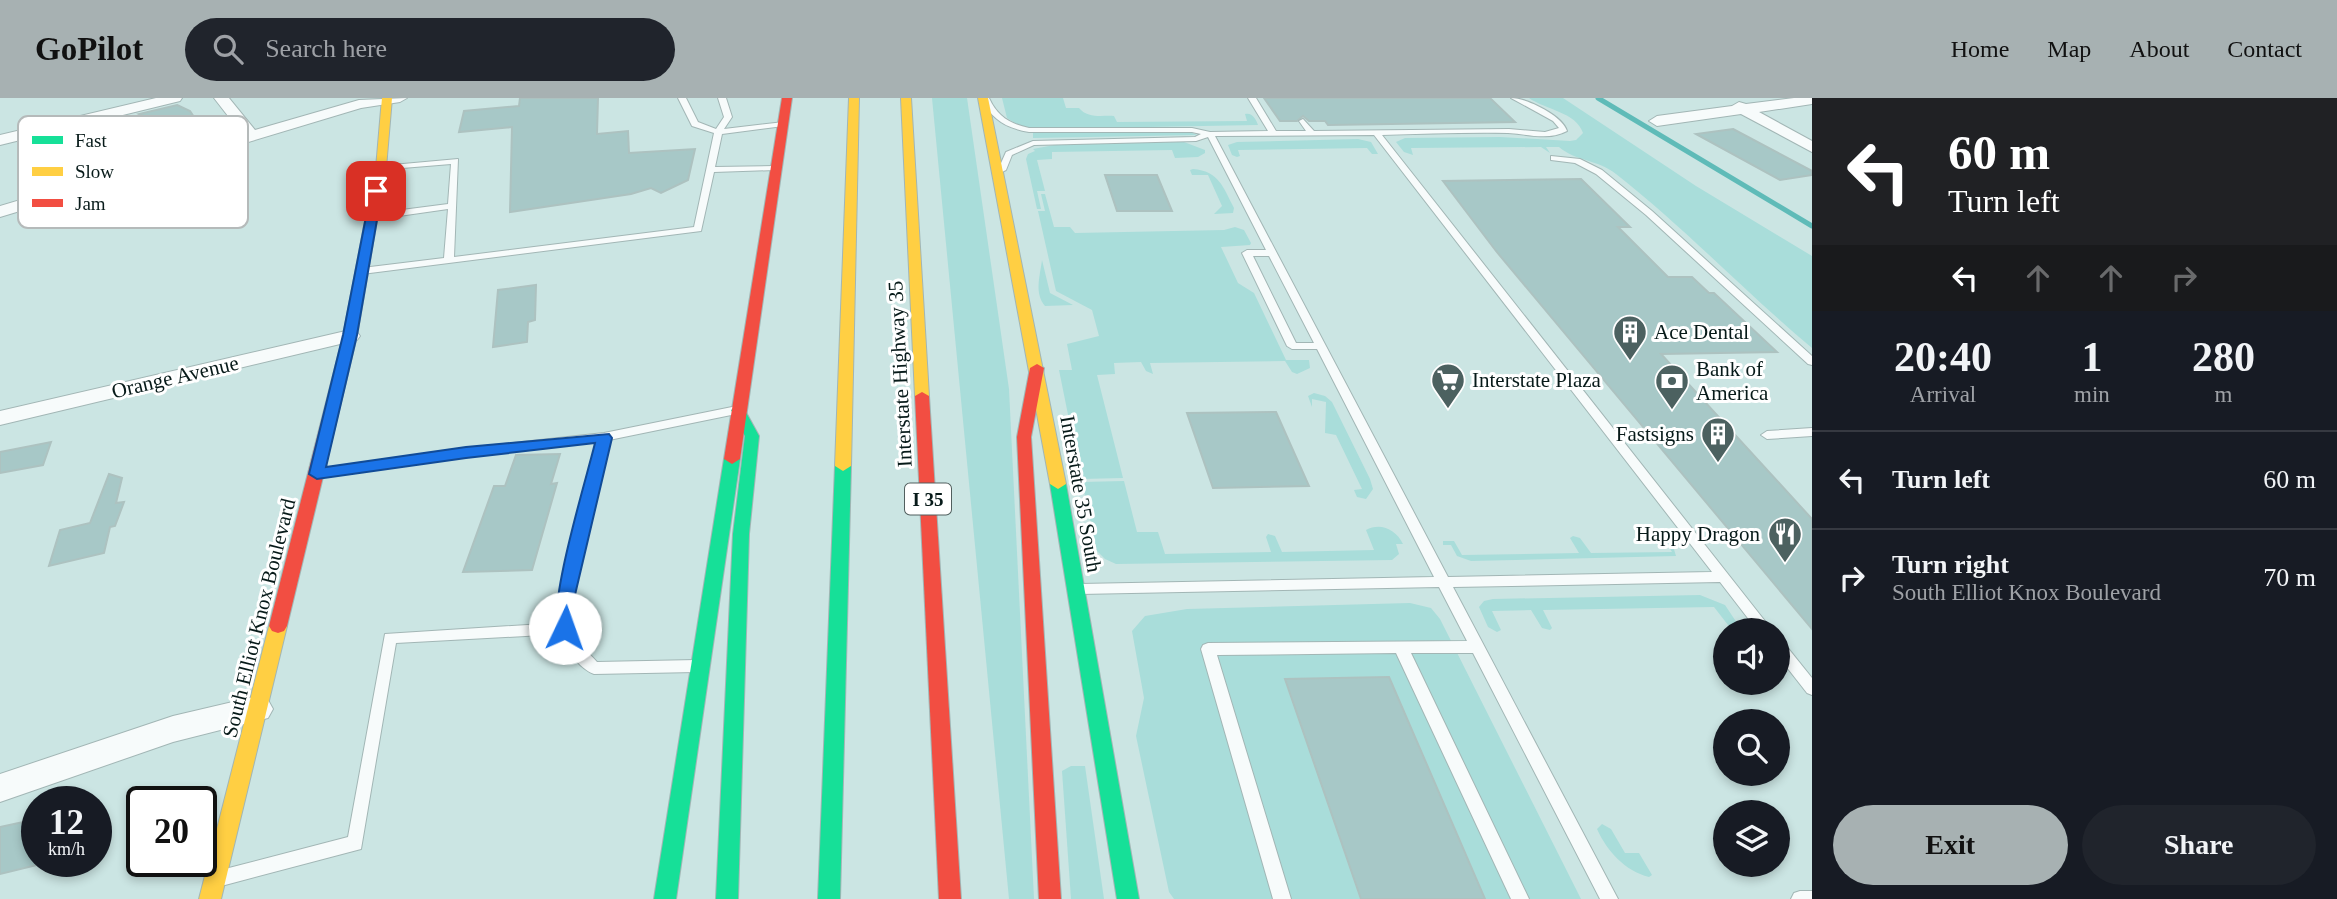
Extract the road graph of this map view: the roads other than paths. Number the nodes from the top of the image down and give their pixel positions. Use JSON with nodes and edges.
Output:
{"nodes":[{"id":1,"x":175,"y":98,"type":"edge"},
{"id":2,"x":221,"y":98,"type":"edge"},
{"id":3,"x":682,"y":98,"type":"edge"},
{"id":4,"x":722,"y":98,"type":"edge"},
{"id":5,"x":787,"y":98,"type":"edge"},
{"id":6,"x":854,"y":98,"type":"edge"},
{"id":7,"x":906,"y":98,"type":"edge"},
{"id":8,"x":984,"y":98,"type":"edge"},
{"id":9,"x":1252,"y":98,"type":"edge"},
{"id":10,"x":1515,"y":98,"type":"edge"},
{"id":11,"x":1724,"y":98,"type":"edge"},
{"id":12,"x":391,"y":99,"type":"edge"},
{"id":13,"x":1812,"y":100,"type":"edge"},
{"id":14,"x":1743,"y":109,"type":"junction"},
{"id":15,"x":100,"y":116,"type":"edge"},
{"id":16,"x":235,"y":116,"type":"edge"},
{"id":17,"x":1303,"y":121,"type":"dead end"},
{"id":18,"x":1657,"y":121,"type":"dead end"},
{"id":19,"x":784,"y":124,"type":"junction"},
{"id":20,"x":248,"y":132,"type":"edge"},
{"id":21,"x":718,"y":132,"type":"junction"},
{"id":22,"x":1312,"y":133,"type":"junction"},
{"id":23,"x":1377,"y":133,"type":"junction"},
{"id":24,"x":1210,"y":134,"type":"junction"},
{"id":25,"x":1274,"y":134,"type":"junction"},
{"id":26,"x":18,"y":136,"type":"edge"},
{"id":27,"x":251,"y":136,"type":"junction"},
{"id":28,"x":248,"y":137,"type":"edge"},
{"id":29,"x":0,"y":140,"type":"edge"},
{"id":30,"x":1812,"y":146,"type":"edge"},
{"id":31,"x":1554,"y":158,"type":"dead end"},
{"id":32,"x":775,"y":168,"type":"junction"},
{"id":33,"x":381,"y":169,"type":"junction"},
{"id":34,"x":710,"y":170,"type":"junction"},
{"id":35,"x":1001,"y":202,"type":"junction"},
{"id":36,"x":452,"y":206,"type":"junction"},
{"id":37,"x":18,"y":207,"type":"edge"},
{"id":38,"x":0,"y":212,"type":"edge"},
{"id":39,"x":371,"y":217,"type":"junction"},
{"id":40,"x":1272,"y":253,"type":"junction"},
{"id":41,"x":449,"y":260,"type":"junction"},
{"id":42,"x":362,"y":271,"type":"junction"},
{"id":43,"x":350,"y":335,"type":"junction"},
{"id":44,"x":1321,"y":346,"type":"junction"},
{"id":45,"x":1812,"y":362,"type":"edge"},
{"id":46,"x":1037,"y":368,"type":"junction"},
{"id":47,"x":738,"y":410,"type":"junction"},
{"id":48,"x":0,"y":418,"type":"edge"},
{"id":49,"x":1812,"y":432,"type":"edge"},
{"id":50,"x":1766,"y":435,"type":"dead end"},
{"id":51,"x":604,"y":438,"type":"junction"},
{"id":52,"x":317,"y":474,"type":"junction"},
{"id":53,"x":1724,"y":577,"type":"junction"},
{"id":54,"x":1444,"y":582,"type":"junction"},
{"id":55,"x":1078,"y":589,"type":"junction"},
{"id":56,"x":1756,"y":618,"type":"edge"},
{"id":57,"x":565,"y":628,"type":"junction"},
{"id":58,"x":1478,"y":647,"type":"junction"},
{"id":59,"x":1401,"y":648,"type":"junction"},
{"id":60,"x":1790,"y":661,"type":"edge"},
{"id":61,"x":700,"y":666,"type":"junction"},
{"id":62,"x":1812,"y":689,"type":"edge"},
{"id":63,"x":258,"y":709,"type":"junction"},
{"id":64,"x":0,"y":788,"type":"edge"},
{"id":65,"x":215,"y":880,"type":"junction"},
{"id":66,"x":210,"y":899,"type":"edge"},
{"id":67,"x":665,"y":899,"type":"edge"},
{"id":68,"x":727,"y":899,"type":"edge"},
{"id":69,"x":829,"y":899,"type":"edge"},
{"id":70,"x":950,"y":899,"type":"edge"},
{"id":71,"x":1050,"y":899,"type":"edge"},
{"id":72,"x":1128,"y":899,"type":"edge"},
{"id":73,"x":1282,"y":899,"type":"edge"},
{"id":74,"x":1520,"y":899,"type":"edge"},
{"id":75,"x":1609,"y":899,"type":"edge"},
{"id":76,"x":1800,"y":899,"type":"edge"},
{"id":77,"x":1812,"y":899,"type":"edge"}],
"edges":[{"from":1,"to":15,"type":"street"},
{"from":2,"to":16,"type":"street"},
{"from":3,"to":21,"type":"lane"},
{"from":4,"to":21,"type":"lane"},
{"from":5,"to":19,"type":"main road"},
{"from":6,"to":69,"type":"main road"},
{"from":7,"to":70,"type":"main road","name":"Interstate Highway 35","number":"I 35"},
{"from":8,"to":24,"type":"lane"},
{"from":8,"to":35,"type":"main road","name":"Interstate 35 South"},
{"from":9,"to":25,"type":"lane"},
{"from":10,"to":23,"type":"lane"},
{"from":11,"to":14,"type":"street"},
{"from":12,"to":27,"type":"street"},
{"from":12,"to":33,"type":"main road","name":"South Elliot Knox Boulevard"},
{"from":13,"to":14,"type":"street"},
{"from":14,"to":18,"type":"street"},
{"from":14,"to":30,"type":"street"},
{"from":17,"to":22,"type":"lane"},
{"from":19,"to":21,"type":"lane"},
{"from":19,"to":32,"type":"main road"},
{"from":20,"to":27,"type":"street"},
{"from":21,"to":34,"type":"lane"},
{"from":22,"to":23,"type":"lane"},
{"from":22,"to":25,"type":"lane"},
{"from":23,"to":53,"type":"lane"},
{"from":24,"to":25,"type":"lane"},
{"from":24,"to":35,"type":"lane"},
{"from":24,"to":40,"type":"lane"},
{"from":26,"to":29,"type":"street"},
{"from":27,"to":28,"type":"street"},
{"from":31,"to":45,"type":"lane"},
{"from":32,"to":34,"type":"lane"},
{"from":32,"to":47,"type":"main road"},
{"from":33,"to":36,"type":"lane"},
{"from":33,"to":39,"type":"main road","name":"South Elliot Knox Boulevard"},
{"from":34,"to":41,"type":"lane"},
{"from":35,"to":46,"type":"main road","name":"Interstate 35 South"},
{"from":36,"to":39,"type":"lane"},
{"from":36,"to":41,"type":"lane"},
{"from":37,"to":38,"type":"street"},
{"from":39,"to":42,"type":"main road","name":"South Elliot Knox Boulevard"},
{"from":40,"to":44,"type":"lane"},
{"from":40,"to":44,"type":"lane"},
{"from":41,"to":42,"type":"lane"},
{"from":42,"to":43,"type":"main road","name":"South Elliot Knox Boulevard"},
{"from":43,"to":48,"type":"street","name":"Orange Avenue"},
{"from":43,"to":52,"type":"main road","name":"South Elliot Knox Boulevard"},
{"from":44,"to":54,"type":"lane"},
{"from":46,"to":55,"type":"main road","name":"Interstate 35 South"},
{"from":46,"to":71,"type":"main road"},
{"from":47,"to":51,"type":"lane"},
{"from":47,"to":61,"type":"main road"},
{"from":47,"to":68,"type":"main road"},
{"from":49,"to":50,"type":"lane"},
{"from":51,"to":52,"type":"lane"},
{"from":51,"to":57,"type":"lane"},
{"from":52,"to":63,"type":"main road","name":"South Elliot Knox Boulevard"},
{"from":53,"to":54,"type":"lane"},
{"from":53,"to":56,"type":"lane"},
{"from":54,"to":55,"type":"lane"},
{"from":54,"to":58,"type":"lane"},
{"from":55,"to":72,"type":"main road","name":"Interstate 35 South"},
{"from":57,"to":61,"type":"lane"},
{"from":57,"to":65,"type":"lane"},
{"from":58,"to":59,"type":"lane"},
{"from":58,"to":75,"type":"lane"},
{"from":59,"to":73,"type":"lane"},
{"from":59,"to":74,"type":"lane"},
{"from":60,"to":62,"type":"lane"},
{"from":61,"to":67,"type":"main road"},
{"from":63,"to":64,"type":"street"},
{"from":63,"to":65,"type":"main road","name":"South Elliot Knox Boulevard"},
{"from":65,"to":66,"type":"main road","name":"South Elliot Knox Boulevard"},
{"from":76,"to":77,"type":"lane"}]}
